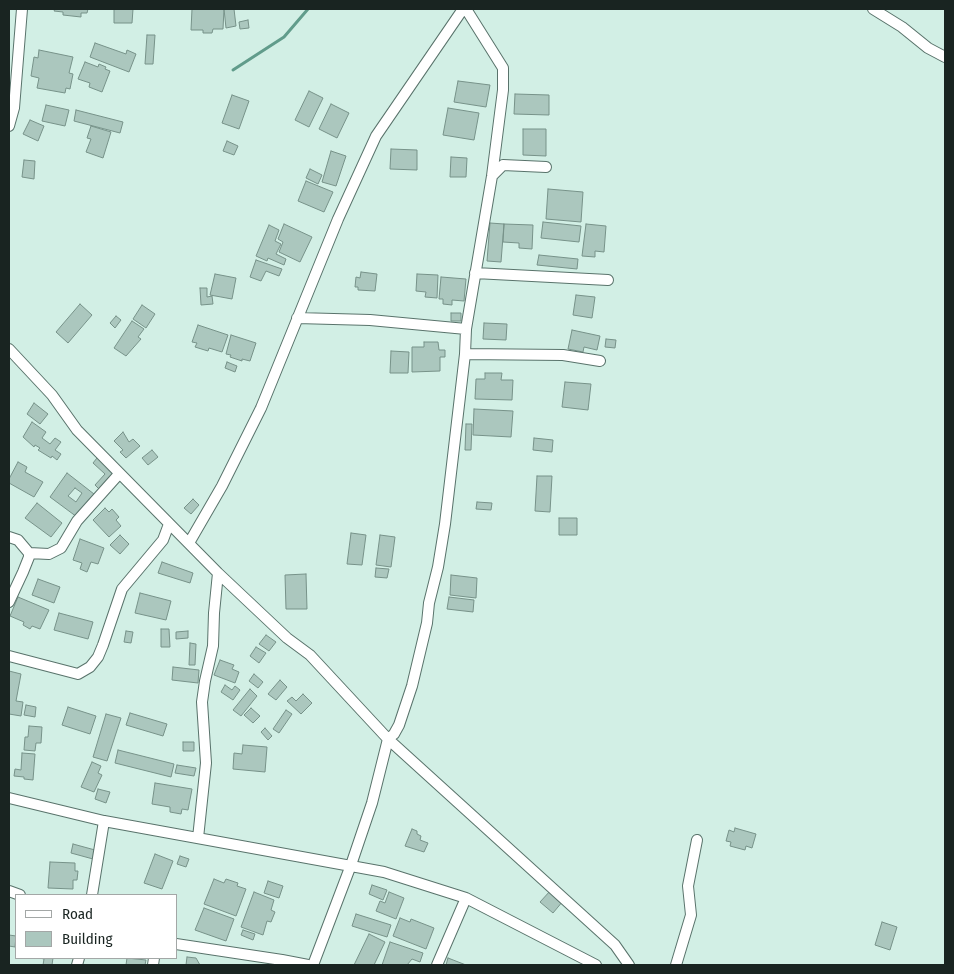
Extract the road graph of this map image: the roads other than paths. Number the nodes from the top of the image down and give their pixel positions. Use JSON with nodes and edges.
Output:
{"nodes":[{"id":1,"x":22,"y":9,"type":"edge"},
{"id":2,"x":464,"y":9,"type":"edge"},
{"id":3,"x":873,"y":9,"type":"edge"},
{"id":4,"x":945,"y":57,"type":"edge"},
{"id":5,"x":12,"y":107,"type":"edge"},
{"id":6,"x":9,"y":126,"type":"edge"},
{"id":7,"x":546,"y":167,"type":"dead end"},
{"id":8,"x":492,"y":176,"type":"junction"},
{"id":9,"x":475,"y":273,"type":"junction"},
{"id":10,"x":608,"y":280,"type":"dead end"},
{"id":11,"x":297,"y":318,"type":"junction"},
{"id":12,"x":466,"y":329,"type":"junction"},
{"id":13,"x":9,"y":349,"type":"edge"},
{"id":14,"x":466,"y":354,"type":"junction"},
{"id":15,"x":600,"y":361,"type":"dead end"},
{"id":16,"x":119,"y":474,"type":"junction"},
{"id":17,"x":169,"y":524,"type":"junction"},
{"id":18,"x":9,"y":536,"type":"edge"},
{"id":19,"x":189,"y":543,"type":"junction"},
{"id":20,"x":29,"y":553,"type":"junction"},
{"id":21,"x":218,"y":573,"type":"junction"},
{"id":22,"x":9,"y":602,"type":"edge"},
{"id":23,"x":9,"y":656,"type":"edge"},
{"id":24,"x":388,"y":739,"type":"junction"},
{"id":25,"x":9,"y":798,"type":"edge"},
{"id":26,"x":104,"y":820,"type":"junction"},
{"id":27,"x":198,"y":838,"type":"junction"},
{"id":28,"x":697,"y":840,"type":"dead end"},
{"id":29,"x":351,"y":865,"type":"junction"},
{"id":30,"x":92,"y":894,"type":"edge"},
{"id":31,"x":466,"y":898,"type":"junction"},
{"id":32,"x":178,"y":944,"type":"edge"},
{"id":33,"x":308,"y":965,"type":"edge"},
{"id":34,"x":313,"y":965,"type":"edge"},
{"id":35,"x":438,"y":965,"type":"edge"},
{"id":36,"x":596,"y":965,"type":"edge"},
{"id":37,"x":629,"y":965,"type":"edge"},
{"id":38,"x":676,"y":965,"type":"edge"}],
"edges":[{"from":1,"to":5,"type":"street"},
{"from":2,"to":8,"type":"street"},
{"from":2,"to":11,"type":"street"},
{"from":3,"to":4,"type":"street"},
{"from":5,"to":6,"type":"street"},
{"from":7,"to":8,"type":"street"},
{"from":8,"to":9,"type":"street"},
{"from":9,"to":10,"type":"street"},
{"from":9,"to":12,"type":"street"},
{"from":11,"to":12,"type":"street"},
{"from":11,"to":19,"type":"street"},
{"from":12,"to":14,"type":"street"},
{"from":13,"to":16,"type":"street"},
{"from":14,"to":15,"type":"street"},
{"from":14,"to":24,"type":"street"},
{"from":16,"to":17,"type":"street"},
{"from":16,"to":20,"type":"street"},
{"from":17,"to":19,"type":"street"},
{"from":17,"to":23,"type":"street"},
{"from":18,"to":20,"type":"street"},
{"from":19,"to":21,"type":"street"},
{"from":20,"to":22,"type":"street"},
{"from":21,"to":24,"type":"street"},
{"from":21,"to":27,"type":"street"},
{"from":24,"to":29,"type":"street"},
{"from":24,"to":37,"type":"street"},
{"from":25,"to":26,"type":"street"},
{"from":26,"to":27,"type":"street"},
{"from":26,"to":30,"type":"street"},
{"from":27,"to":29,"type":"street"},
{"from":28,"to":38,"type":"street"},
{"from":29,"to":31,"type":"street"},
{"from":29,"to":34,"type":"street"},
{"from":31,"to":35,"type":"street"},
{"from":31,"to":36,"type":"street"},
{"from":32,"to":33,"type":"street"}]}
